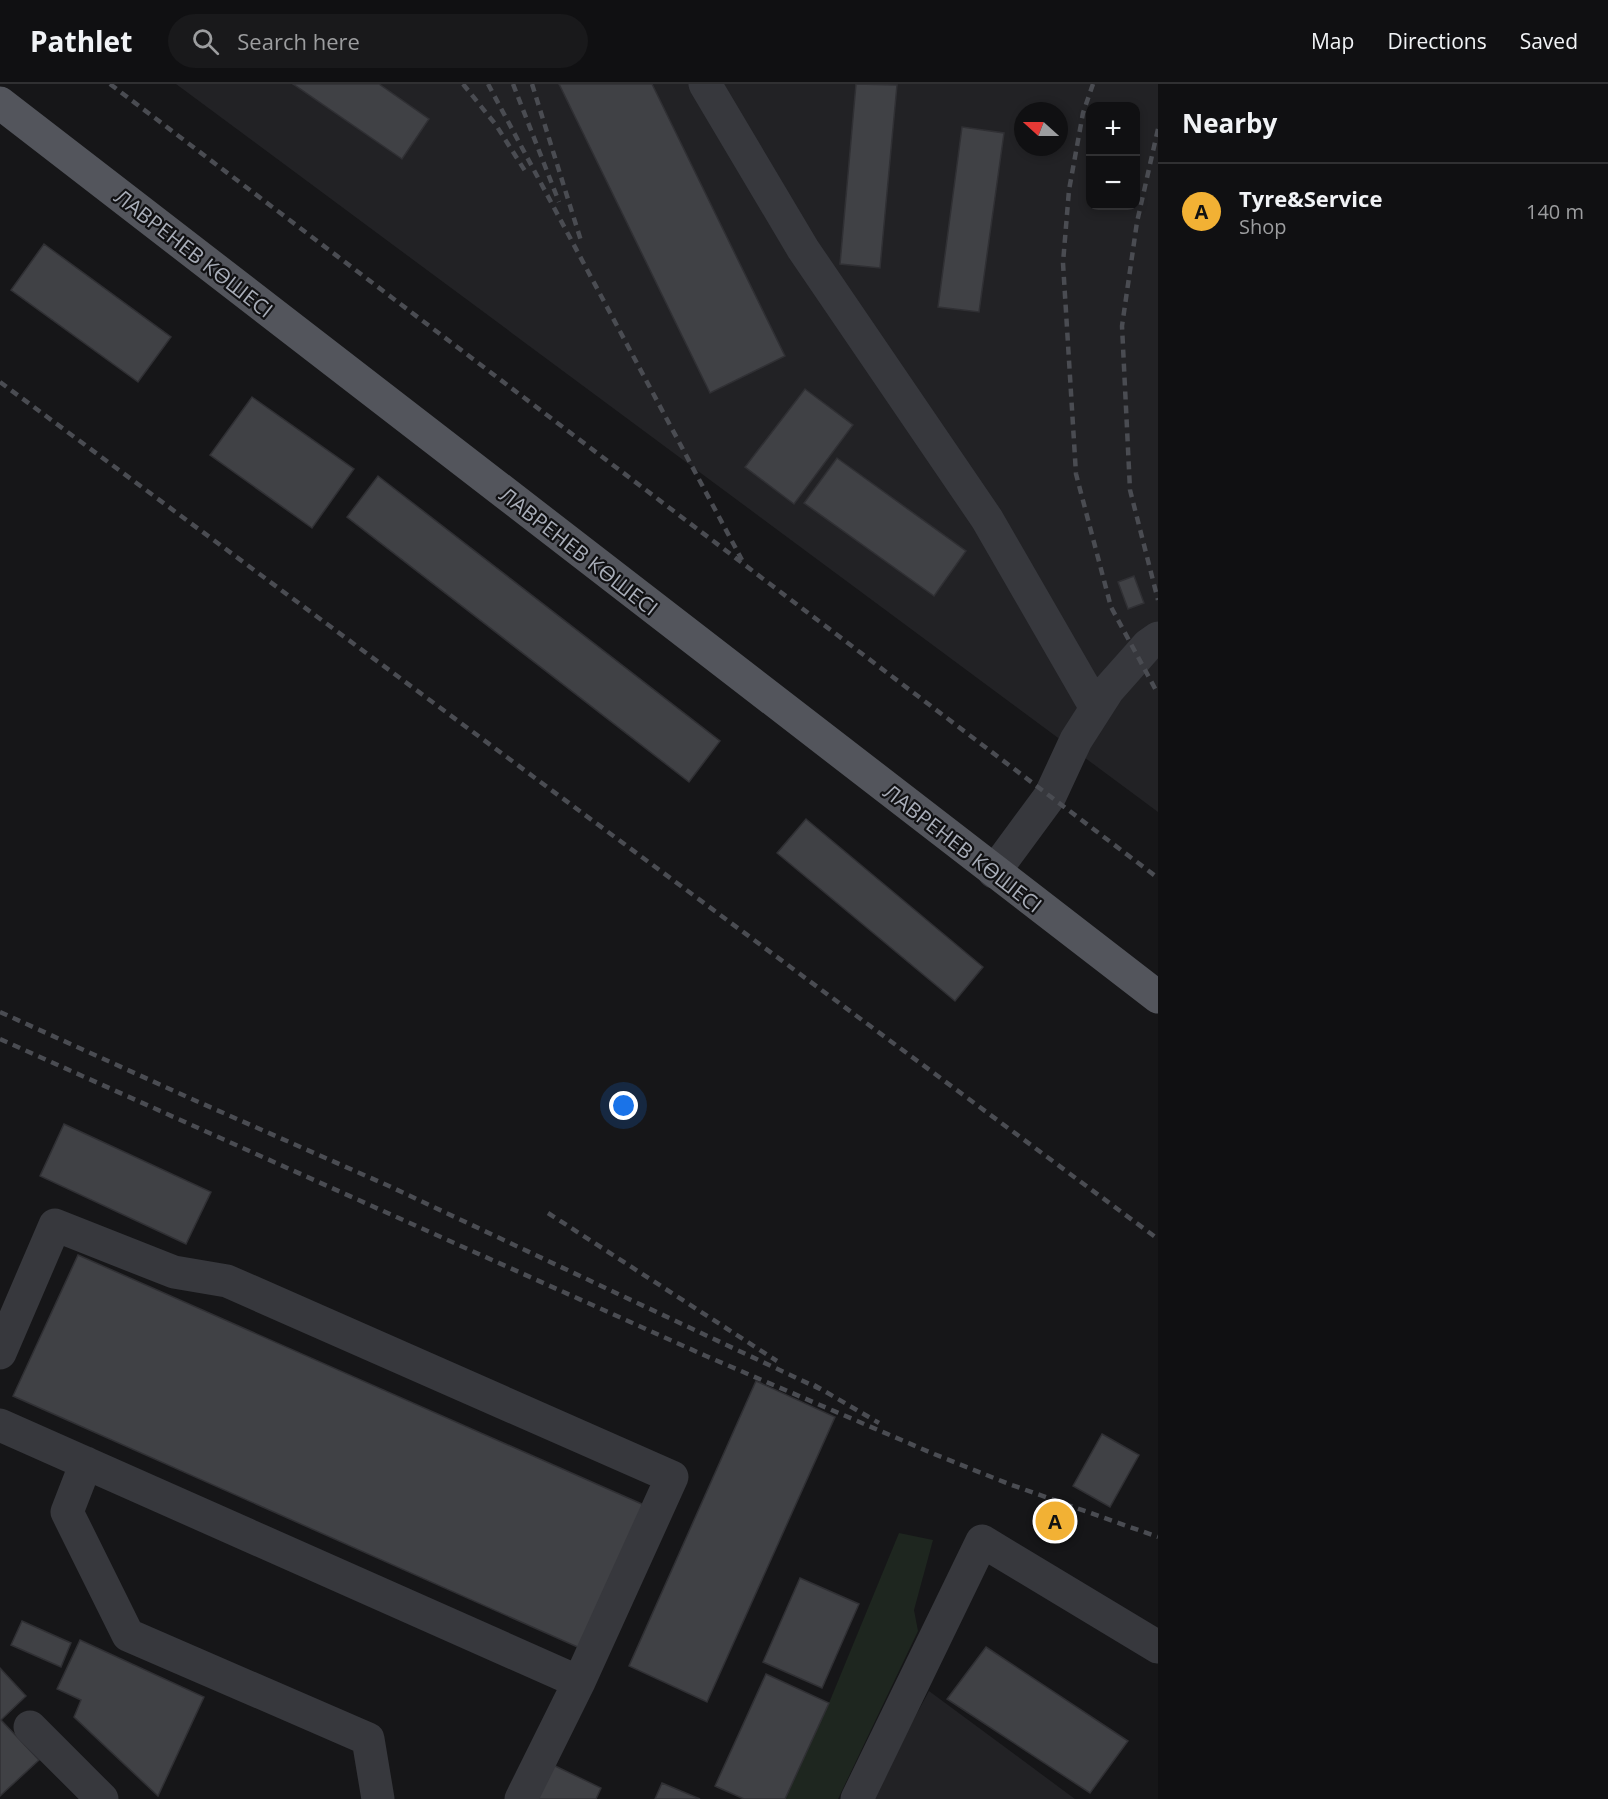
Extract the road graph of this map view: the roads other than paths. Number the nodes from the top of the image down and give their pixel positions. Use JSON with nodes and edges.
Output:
{"nodes":[{"id":1,"x":705,"y":84,"type":"edge"},
{"id":2,"x":0,"y":104,"type":"edge"},
{"id":3,"x":1158,"y":638,"type":"edge"},
{"id":4,"x":1096,"y":708,"type":"junction"},
{"id":5,"x":994,"y":872,"type":"junction"},
{"id":6,"x":1158,"y":997,"type":"edge"},
{"id":7,"x":0,"y":1353,"type":"edge"},
{"id":8,"x":0,"y":1425,"type":"edge"},
{"id":9,"x":86,"y":1463,"type":"junction"},
{"id":10,"x":1158,"y":1647,"type":"edge"},
{"id":11,"x":579,"y":1682,"type":"junction"},
{"id":12,"x":30,"y":1727,"type":"dead end"},
{"id":13,"x":102,"y":1799,"type":"edge"},
{"id":14,"x":378,"y":1799,"type":"edge"},
{"id":15,"x":520,"y":1799,"type":"edge"},
{"id":16,"x":857,"y":1799,"type":"edge"}],
"edges":[{"from":1,"to":4,"type":"lane"},
{"from":2,"to":5,"type":"main road","name":"ЛАВРЕНЕВ КӨШЕСІ"},
{"from":3,"to":4,"type":"lane"},
{"from":4,"to":5,"type":"lane"},
{"from":5,"to":6,"type":"main road","name":"ЛАВРЕНЕВ КӨШЕСІ"},
{"from":7,"to":11,"type":"lane"},
{"from":8,"to":9,"type":"lane"},
{"from":9,"to":11,"type":"lane"},
{"from":9,"to":14,"type":"lane"},
{"from":10,"to":16,"type":"lane"},
{"from":11,"to":15,"type":"lane"},
{"from":12,"to":13,"type":"lane"}]}
